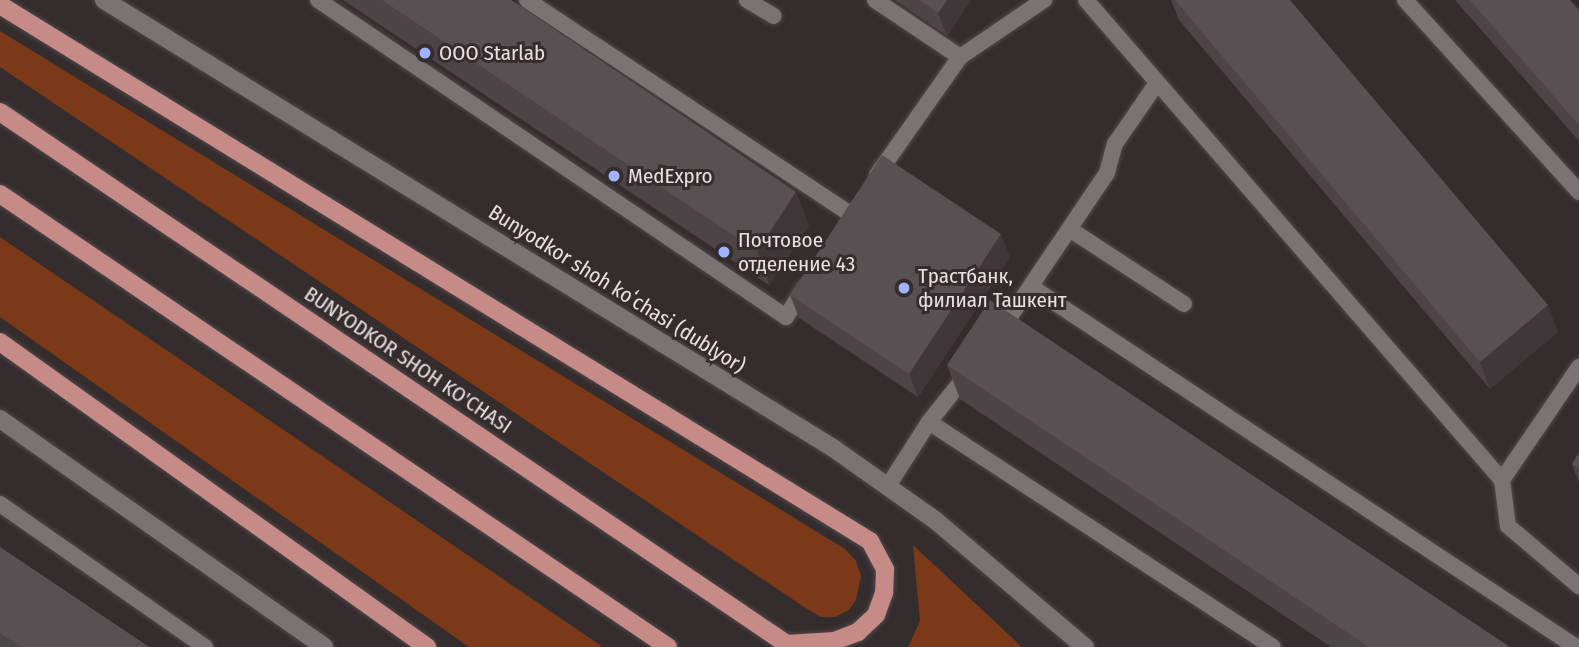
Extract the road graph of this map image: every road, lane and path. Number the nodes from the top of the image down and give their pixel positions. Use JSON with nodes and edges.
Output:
{"nodes":[{"id":1,"x":104,"y":0,"type":"edge"},
{"id":2,"x":318,"y":0,"type":"edge"},
{"id":3,"x":527,"y":0,"type":"edge"},
{"id":4,"x":747,"y":0,"type":"edge"},
{"id":5,"x":875,"y":0,"type":"edge"},
{"id":6,"x":1044,"y":0,"type":"edge"},
{"id":7,"x":1086,"y":0,"type":"edge"},
{"id":8,"x":1405,"y":0,"type":"edge"},
{"id":9,"x":0,"y":5,"type":"edge"},
{"id":10,"x":774,"y":16,"type":"dead end"},
{"id":11,"x":960,"y":57,"type":"junction"},
{"id":12,"x":1157,"y":83,"type":"junction"},
{"id":13,"x":0,"y":112,"type":"edge"},
{"id":14,"x":1579,"y":192,"type":"edge"},
{"id":15,"x":0,"y":194,"type":"edge"},
{"id":16,"x":1070,"y":230,"type":"junction"},
{"id":17,"x":814,"y":271,"type":"edge"},
{"id":18,"x":1032,"y":288,"type":"junction"},
{"id":19,"x":1184,"y":304,"type":"dead end"},
{"id":20,"x":993,"y":340,"type":"edge"},
{"id":21,"x":0,"y":342,"type":"edge"},
{"id":22,"x":977,"y":360,"type":"edge"},
{"id":23,"x":1579,"y":367,"type":"edge"},
{"id":24,"x":0,"y":419,"type":"edge"},
{"id":25,"x":929,"y":422,"type":"junction"},
{"id":26,"x":1502,"y":480,"type":"junction"},
{"id":27,"x":888,"y":486,"type":"junction"},
{"id":28,"x":0,"y":504,"type":"edge"},
{"id":29,"x":1579,"y":586,"type":"edge"},
{"id":30,"x":789,"y":646,"type":"edge"},
{"id":31,"x":205,"y":647,"type":"edge"},
{"id":32,"x":324,"y":647,"type":"edge"},
{"id":33,"x":428,"y":647,"type":"edge"},
{"id":34,"x":668,"y":647,"type":"edge"},
{"id":35,"x":1085,"y":647,"type":"edge"},
{"id":36,"x":1273,"y":647,"type":"edge"},
{"id":37,"x":1576,"y":647,"type":"edge"}],
"edges":[{"from":1,"to":27,"type":"street","name":"Bunyodkor shoh koʻchasi (dublyor)"},
{"from":2,"to":17,"type":"lane"},
{"from":3,"to":11,"type":"lane"},
{"from":4,"to":10,"type":"lane"},
{"from":5,"to":11,"type":"lane"},
{"from":6,"to":11,"type":"lane"},
{"from":7,"to":12,"type":"lane"},
{"from":8,"to":14,"type":"lane"},
{"from":9,"to":30,"type":"main road"},
{"from":12,"to":16,"type":"lane"},
{"from":12,"to":26,"type":"lane"},
{"from":13,"to":30,"type":"main road","name":"BUNYODKOR SHOH KO'CHASI"},
{"from":15,"to":34,"type":"main road"},
{"from":16,"to":18,"type":"lane"},
{"from":16,"to":19,"type":"lane"},
{"from":18,"to":20,"type":"lane"},
{"from":18,"to":37,"type":"lane"},
{"from":21,"to":33,"type":"main road"},
{"from":22,"to":25,"type":"lane"},
{"from":23,"to":26,"type":"lane"},
{"from":24,"to":32,"type":"street"},
{"from":25,"to":27,"type":"lane"},
{"from":25,"to":36,"type":"lane"},
{"from":26,"to":29,"type":"lane"},
{"from":27,"to":35,"type":"street","name":"Bunyodkor shoh koʻchasi (dublyor)"},
{"from":28,"to":31,"type":"lane"}]}
